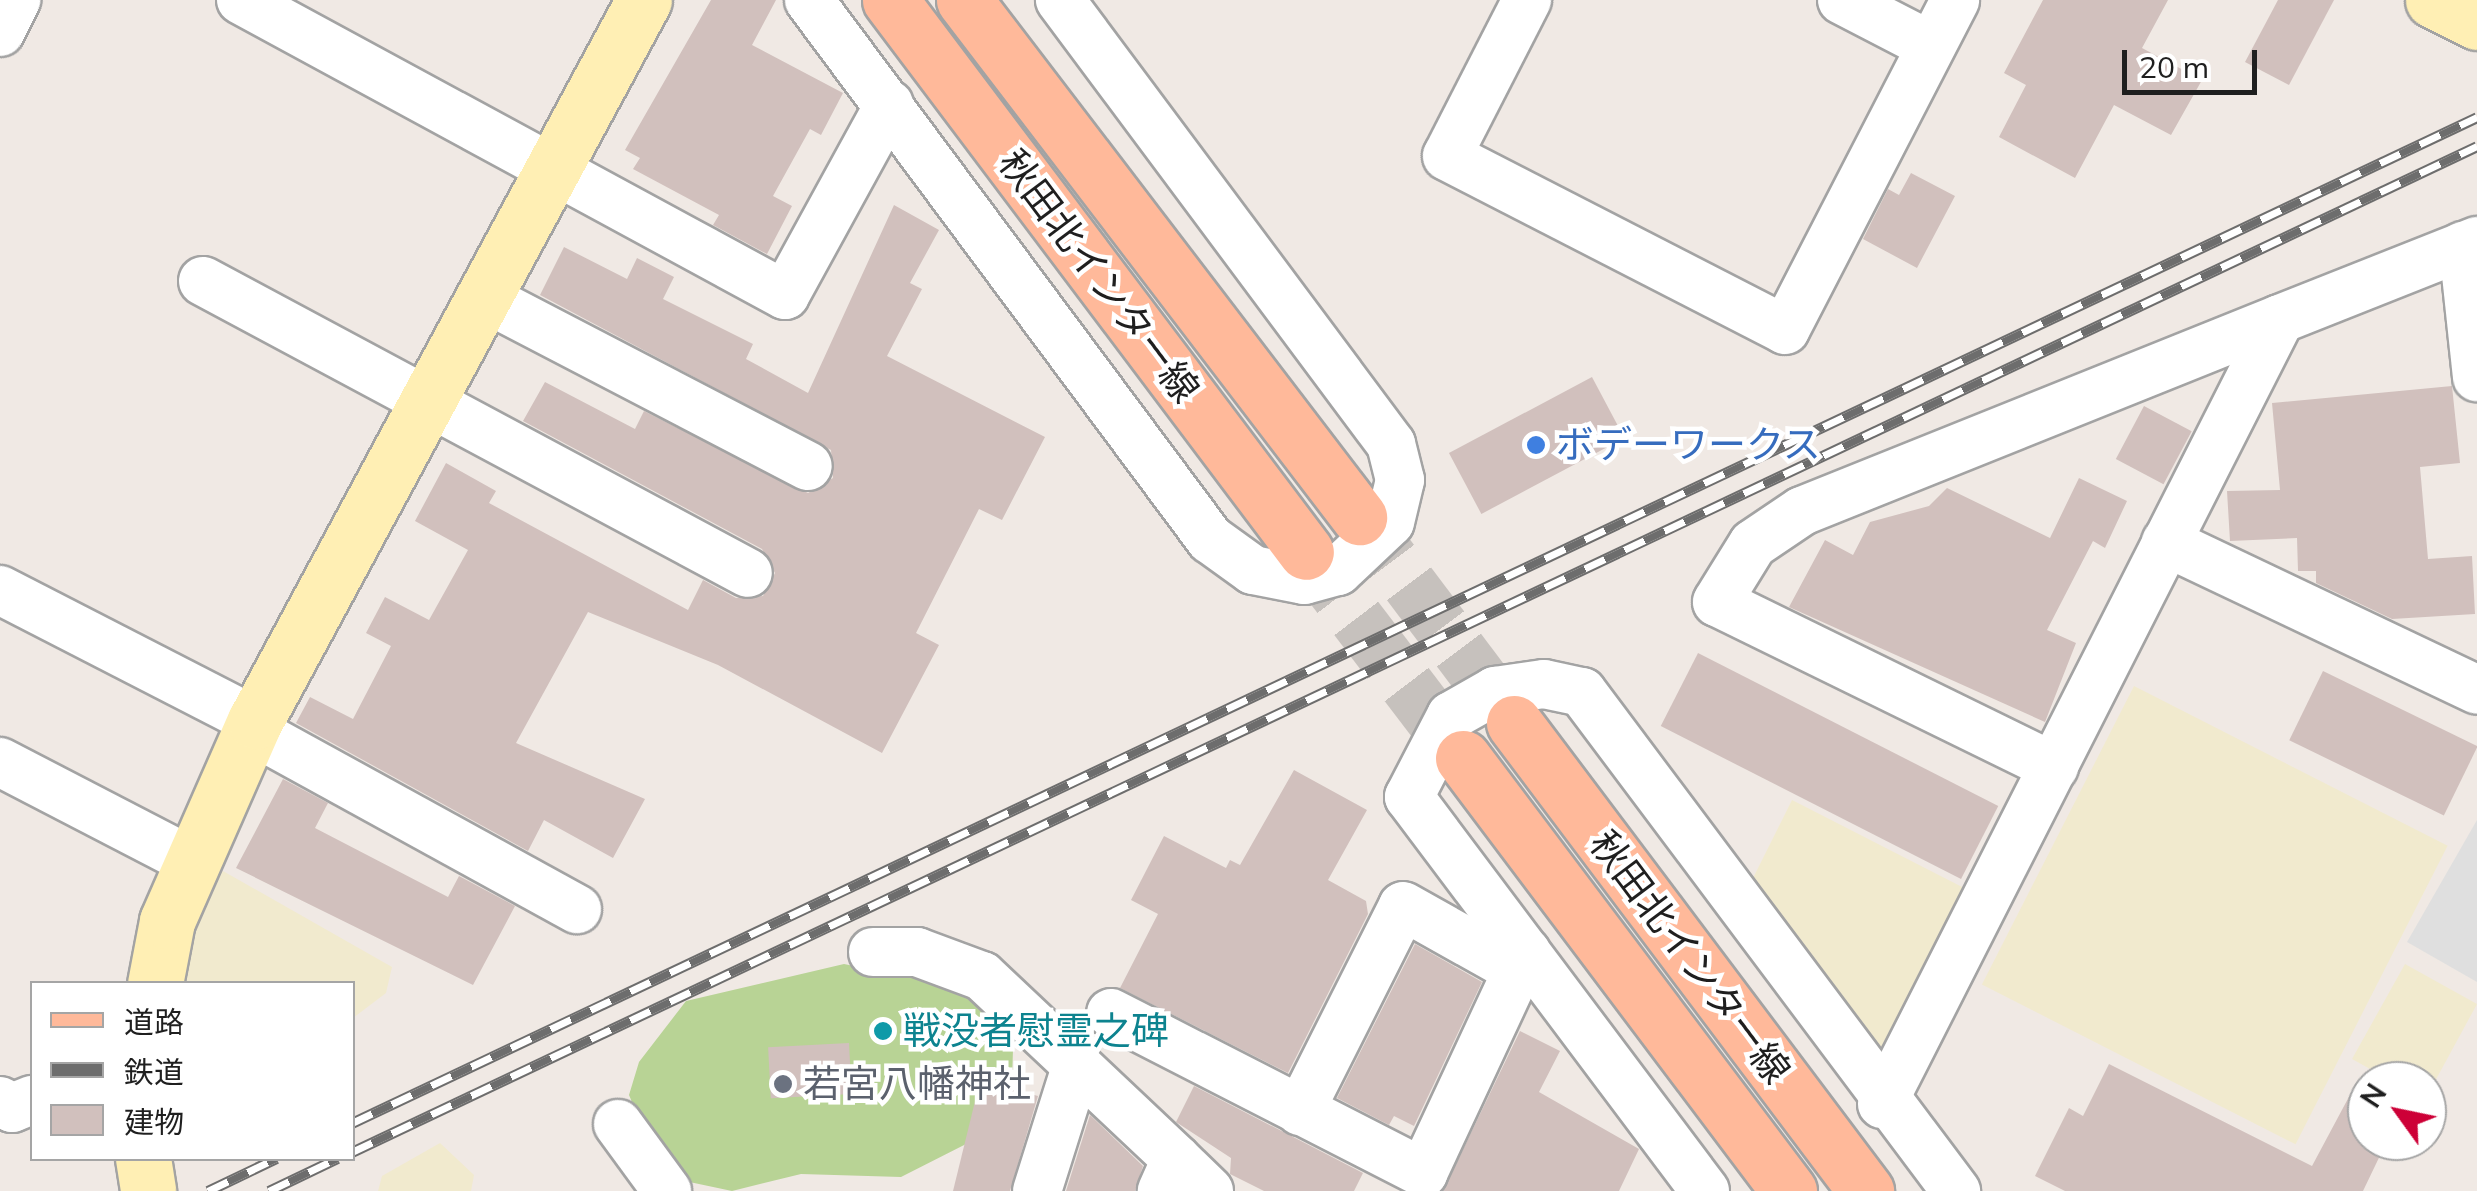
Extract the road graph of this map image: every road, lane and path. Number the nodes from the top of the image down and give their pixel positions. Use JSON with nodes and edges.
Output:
{"nodes":[{"id":1,"x":16,"y":0,"type":"edge"},
{"id":2,"x":241,"y":0,"type":"edge"},
{"id":3,"x":644,"y":0,"type":"edge"},
{"id":4,"x":809,"y":0,"type":"edge"},
{"id":5,"x":890,"y":0,"type":"edge"},
{"id":6,"x":964,"y":0,"type":"edge"},
{"id":7,"x":1060,"y":0,"type":"edge"},
{"id":8,"x":1527,"y":0,"type":"edge"},
{"id":9,"x":1842,"y":0,"type":"edge"},
{"id":10,"x":1955,"y":0,"type":"edge"},
{"id":11,"x":2433,"y":0,"type":"edge"},
{"id":12,"x":2477,"y":22,"type":"edge"},
{"id":13,"x":0,"y":32,"type":"edge"},
{"id":14,"x":1931,"y":46,"type":"junction"},
{"id":15,"x":889,"y":105,"type":"junction"},
{"id":16,"x":552,"y":171,"type":"junction"},
{"id":17,"x":2470,"y":243,"type":"edge"},
{"id":18,"x":203,"y":282,"type":"dead end"},
{"id":19,"x":484,"y":297,"type":"junction"},
{"id":20,"x":2280,"y":319,"type":"junction"},
{"id":21,"x":2477,"y":377,"type":"edge"},
{"id":22,"x":432,"y":403,"type":"junction"},
{"id":23,"x":808,"y":466,"type":"dead end"},
{"id":24,"x":1359,"y":517,"type":"tunnel mouth"},
{"id":25,"x":2166,"y":542,"type":"junction"},
{"id":26,"x":1306,"y":552,"type":"tunnel mouth"},
{"id":27,"x":748,"y":573,"type":"dead end"},
{"id":28,"x":0,"y":590,"type":"edge"},
{"id":29,"x":2477,"y":690,"type":"edge"},
{"id":30,"x":1514,"y":722,"type":"tunnel mouth"},
{"id":31,"x":253,"y":726,"type":"junction"},
{"id":32,"x":1462,"y":758,"type":"tunnel mouth"},
{"id":33,"x":0,"y":762,"type":"edge"},
{"id":34,"x":2054,"y":767,"type":"junction"},
{"id":35,"x":191,"y":861,"type":"junction"},
{"id":36,"x":577,"y":909,"type":"dead end"},
{"id":37,"x":873,"y":952,"type":"dead end"},
{"id":38,"x":1521,"y":961,"type":"junction"},
{"id":39,"x":157,"y":981,"type":"edge"},
{"id":40,"x":1110,"y":1013,"type":"dead end"},
{"id":41,"x":1076,"y":1067,"type":"junction"},
{"id":42,"x":30,"y":1100,"type":"edge"},
{"id":43,"x":0,"y":1101,"type":"edge"},
{"id":44,"x":1882,"y":1104,"type":"junction"},
{"id":45,"x":1300,"y":1111,"type":"junction"},
{"id":46,"x":618,"y":1124,"type":"dead end"},
{"id":47,"x":143,"y":1161,"type":"edge"},
{"id":48,"x":1404,"y":1179,"type":"edge"},
{"id":49,"x":1182,"y":1180,"type":"edge"},
{"id":50,"x":148,"y":1191,"type":"edge"},
{"id":51,"x":668,"y":1191,"type":"edge"},
{"id":52,"x":1036,"y":1191,"type":"edge"},
{"id":53,"x":1705,"y":1191,"type":"edge"},
{"id":54,"x":1789,"y":1191,"type":"edge"},
{"id":55,"x":1866,"y":1191,"type":"edge"},
{"id":56,"x":1956,"y":1191,"type":"edge"}],
"edges":[{"from":1,"to":13,"type":"street"},
{"from":2,"to":16,"type":"street"},
{"from":3,"to":16,"type":"street"},
{"from":4,"to":15,"type":"street"},
{"from":5,"to":26,"type":"main road","name":"秋田北インター線"},
{"from":6,"to":24,"type":"main road","name":"秋田北インター線"},
{"from":7,"to":15,"type":"street"},
{"from":8,"to":14,"type":"street"},
{"from":9,"to":14,"type":"street"},
{"from":10,"to":14,"type":"street"},
{"from":11,"to":12,"type":"street"},
{"from":15,"to":16,"type":"street"},
{"from":16,"to":19,"type":"street"},
{"from":17,"to":20,"type":"street"},
{"from":17,"to":21,"type":"street"},
{"from":18,"to":22,"type":"street"},
{"from":19,"to":22,"type":"street"},
{"from":19,"to":23,"type":"street"},
{"from":20,"to":25,"type":"street"},
{"from":20,"to":34,"type":"street"},
{"from":22,"to":27,"type":"street"},
{"from":22,"to":31,"type":"street"},
{"from":25,"to":29,"type":"street"},
{"from":25,"to":34,"type":"street"},
{"from":28,"to":31,"type":"street"},
{"from":30,"to":55,"type":"main road","name":"秋田北インター線"},
{"from":31,"to":35,"type":"street"},
{"from":31,"to":36,"type":"street"},
{"from":32,"to":54,"type":"main road","name":"秋田北インター線"},
{"from":33,"to":35,"type":"street"},
{"from":34,"to":44,"type":"street"},
{"from":35,"to":39,"type":"street"},
{"from":37,"to":41,"type":"street"},
{"from":38,"to":44,"type":"street"},
{"from":38,"to":45,"type":"street"},
{"from":38,"to":48,"type":"street"},
{"from":38,"to":53,"type":"street"},
{"from":40,"to":45,"type":"street"},
{"from":41,"to":49,"type":"street"},
{"from":41,"to":52,"type":"street"},
{"from":42,"to":43,"type":"street"},
{"from":44,"to":56,"type":"street"},
{"from":45,"to":48,"type":"street"},
{"from":46,"to":51,"type":"street"},
{"from":47,"to":50,"type":"street"}]}
